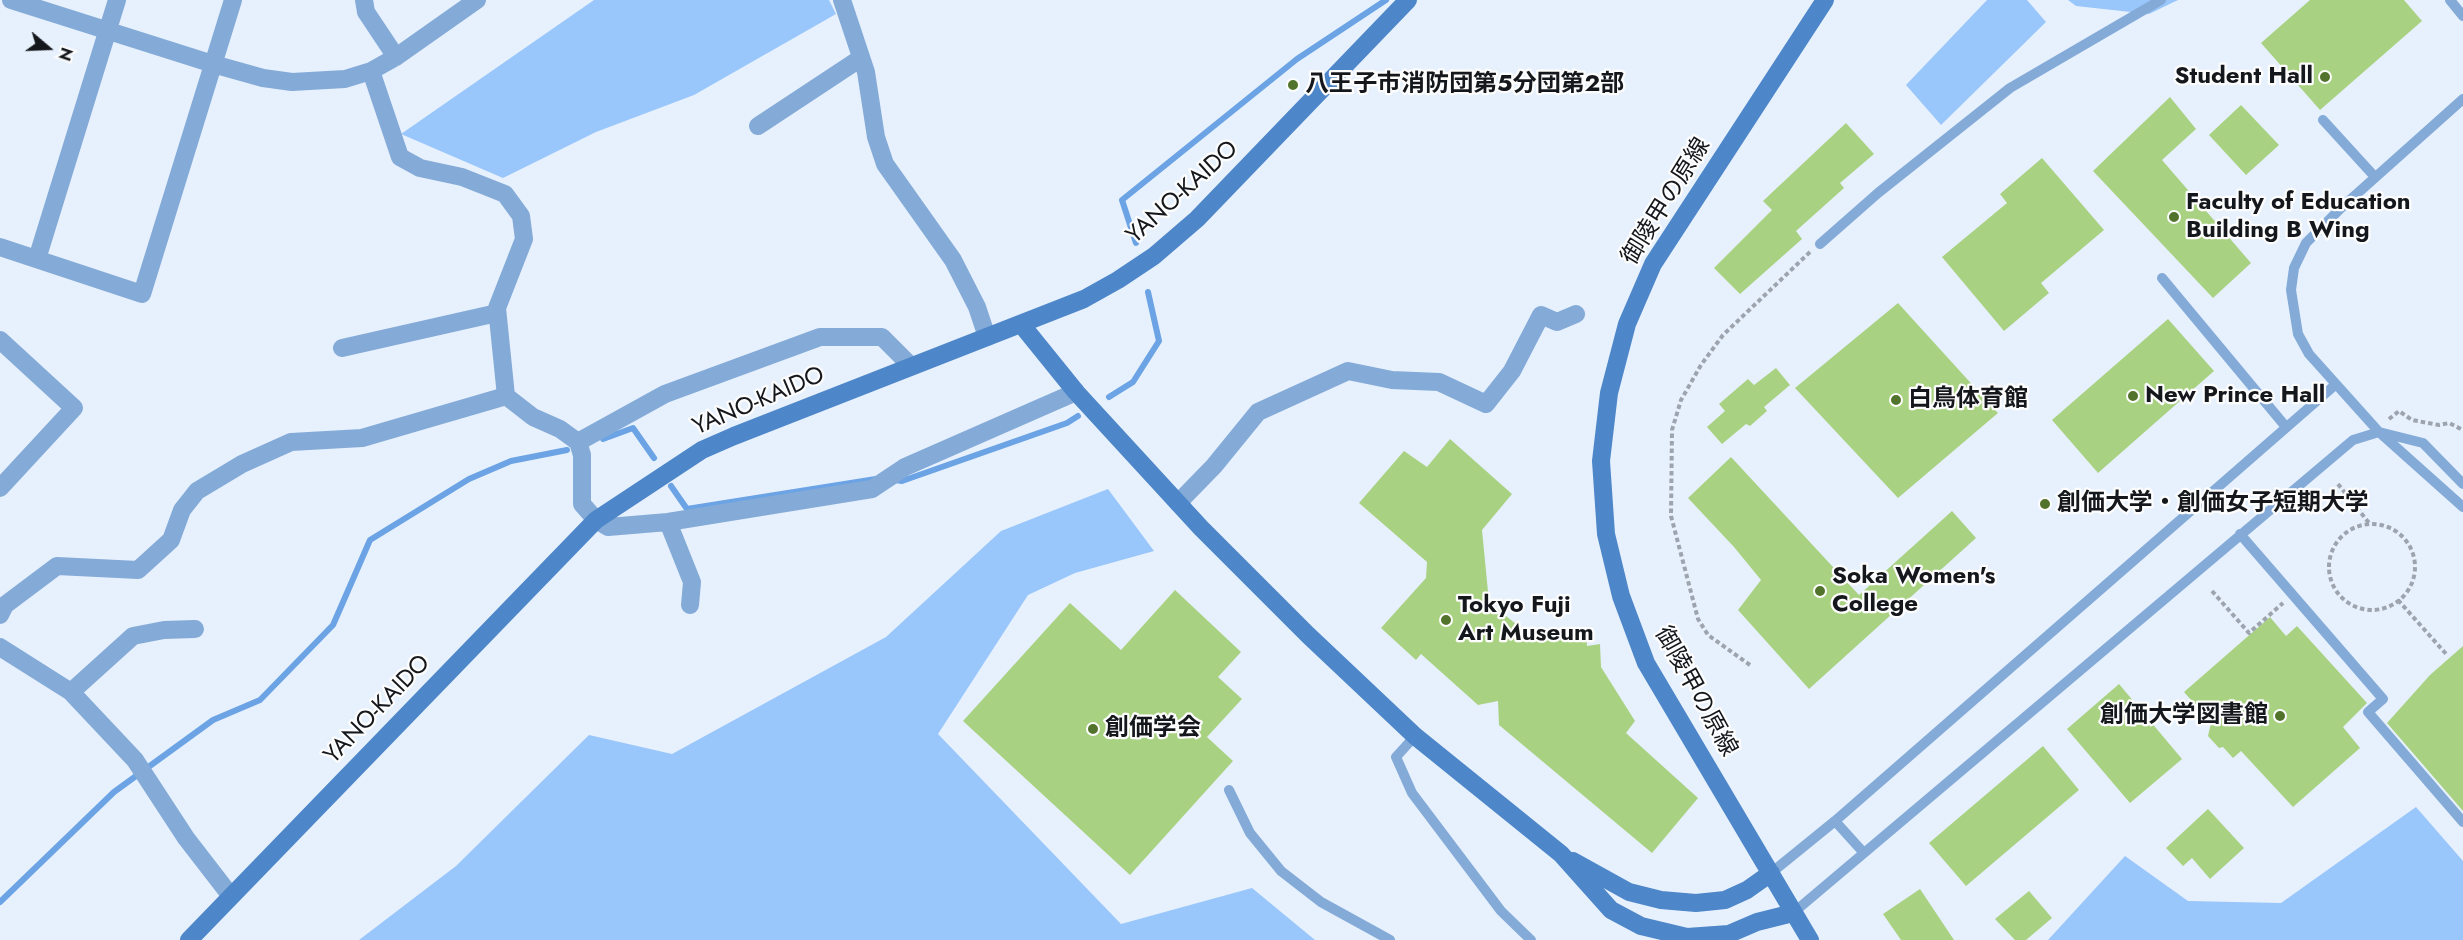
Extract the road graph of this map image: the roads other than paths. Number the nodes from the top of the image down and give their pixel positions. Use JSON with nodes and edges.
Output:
{"nodes":[{"id":1,"x":11,"y":0,"type":"edge"},
{"id":2,"x":117,"y":0,"type":"edge"},
{"id":3,"x":233,"y":0,"type":"edge"},
{"id":4,"x":364,"y":0,"type":"edge"},
{"id":5,"x":477,"y":0,"type":"edge"},
{"id":6,"x":1408,"y":0,"type":"edge"},
{"id":7,"x":1825,"y":0,"type":"edge"},
{"id":8,"x":2161,"y":0,"type":"edge"},
{"id":9,"x":2450,"y":0,"type":"edge"},
{"id":10,"x":844,"y":1,"type":"edge"},
{"id":11,"x":2463,"y":16,"type":"edge"},
{"id":12,"x":108,"y":30,"type":"junction"},
{"id":13,"x":396,"y":57,"type":"junction"},
{"id":14,"x":861,"y":58,"type":"junction"},
{"id":15,"x":213,"y":64,"type":"junction"},
{"id":16,"x":371,"y":71,"type":"junction"},
{"id":17,"x":2463,"y":99,"type":"edge"},
{"id":18,"x":2323,"y":120,"type":"dead end"},
{"id":19,"x":758,"y":126,"type":"dead end"},
{"id":20,"x":2375,"y":177,"type":"junction"},
{"id":21,"x":1820,"y":244,"type":"road end"},
{"id":22,"x":0,"y":247,"type":"edge"},
{"id":23,"x":37,"y":260,"type":"junction"},
{"id":24,"x":2162,"y":279,"type":"dead end"},
{"id":25,"x":497,"y":313,"type":"junction"},
{"id":26,"x":1576,"y":314,"type":"dead end"},
{"id":27,"x":1021,"y":324,"type":"junction"},
{"id":28,"x":987,"y":337,"type":"junction"},
{"id":29,"x":0,"y":340,"type":"edge"},
{"id":30,"x":342,"y":348,"type":"dead end"},
{"id":31,"x":911,"y":366,"type":"junction"},
{"id":32,"x":2335,"y":385,"type":"junction"},
{"id":33,"x":1076,"y":392,"type":"junction"},
{"id":34,"x":506,"y":396,"type":"junction"},
{"id":35,"x":2286,"y":427,"type":"junction"},
{"id":36,"x":2379,"y":432,"type":"junction"},
{"id":37,"x":578,"y":442,"type":"junction"},
{"id":38,"x":2463,"y":484,"type":"edge"},
{"id":39,"x":0,"y":488,"type":"edge"},
{"id":40,"x":1178,"y":503,"type":"junction"},
{"id":41,"x":2463,"y":507,"type":"edge"},
{"id":42,"x":596,"y":520,"type":"junction"},
{"id":43,"x":668,"y":522,"type":"junction"},
{"id":44,"x":2240,"y":534,"type":"junction"},
{"id":45,"x":690,"y":605,"type":"dead end"},
{"id":46,"x":0,"y":615,"type":"edge"},
{"id":47,"x":195,"y":629,"type":"dead end"},
{"id":48,"x":0,"y":647,"type":"edge"},
{"id":49,"x":71,"y":692,"type":"junction"},
{"id":50,"x":1415,"y":736,"type":"junction"},
{"id":51,"x":1229,"y":790,"type":"dead end"},
{"id":52,"x":1835,"y":821,"type":"junction"},
{"id":53,"x":2463,"y":822,"type":"edge"},
{"id":54,"x":1863,"y":852,"type":"junction"},
{"id":55,"x":1561,"y":854,"type":"junction"},
{"id":56,"x":1772,"y":873,"type":"junction"},
{"id":57,"x":230,"y":895,"type":"junction"},
{"id":58,"x":1793,"y":913,"type":"junction"},
{"id":59,"x":189,"y":940,"type":"edge"},
{"id":60,"x":1390,"y":940,"type":"edge"},
{"id":61,"x":1531,"y":940,"type":"edge"},
{"id":62,"x":1810,"y":940,"type":"edge"}],
"edges":[{"from":1,"to":12,"type":"street"},
{"from":2,"to":12,"type":"street"},
{"from":3,"to":15,"type":"street"},
{"from":4,"to":13,"type":"street"},
{"from":5,"to":13,"type":"street"},
{"from":6,"to":27,"type":"street","name":"YANO-KAIDO"},
{"from":7,"to":56,"type":"street","name":"御陵甲の原線"},
{"from":8,"to":21,"type":"lane"},
{"from":9,"to":11,"type":"lane"},
{"from":10,"to":14,"type":"street"},
{"from":12,"to":15,"type":"street"},
{"from":12,"to":23,"type":"street"},
{"from":13,"to":16,"type":"street"},
{"from":14,"to":19,"type":"street"},
{"from":14,"to":28,"type":"street"},
{"from":15,"to":16,"type":"street"},
{"from":15,"to":23,"type":"street"},
{"from":16,"to":25,"type":"street"},
{"from":17,"to":20,"type":"lane"},
{"from":18,"to":20,"type":"lane"},
{"from":20,"to":32,"type":"lane"},
{"from":22,"to":23,"type":"street"},
{"from":24,"to":35,"type":"lane"},
{"from":25,"to":30,"type":"street"},
{"from":25,"to":34,"type":"street"},
{"from":26,"to":40,"type":"street"},
{"from":27,"to":28,"type":"street","name":"YANO-KAIDO"},
{"from":27,"to":33,"type":"street"},
{"from":28,"to":31,"type":"street","name":"YANO-KAIDO"},
{"from":29,"to":39,"type":"street"},
{"from":31,"to":37,"type":"street"},
{"from":31,"to":42,"type":"street","name":"YANO-KAIDO"},
{"from":32,"to":35,"type":"lane"},
{"from":32,"to":36,"type":"lane"},
{"from":33,"to":40,"type":"street"},
{"from":33,"to":43,"type":"street"},
{"from":34,"to":37,"type":"street"},
{"from":34,"to":46,"type":"street"},
{"from":35,"to":52,"type":"lane"},
{"from":36,"to":38,"type":"lane"},
{"from":36,"to":41,"type":"lane"},
{"from":36,"to":44,"type":"lane"},
{"from":37,"to":42,"type":"street"},
{"from":40,"to":50,"type":"street"},
{"from":42,"to":43,"type":"street"},
{"from":42,"to":57,"type":"street","name":"YANO-KAIDO"},
{"from":43,"to":45,"type":"street"},
{"from":44,"to":53,"type":"lane"},
{"from":44,"to":54,"type":"lane"},
{"from":47,"to":49,"type":"street"},
{"from":48,"to":49,"type":"street"},
{"from":49,"to":57,"type":"street"},
{"from":50,"to":55,"type":"street"},
{"from":50,"to":61,"type":"lane"},
{"from":51,"to":60,"type":"lane"},
{"from":52,"to":54,"type":"lane"},
{"from":52,"to":56,"type":"lane"},
{"from":54,"to":58,"type":"lane"},
{"from":55,"to":56,"type":"street"},
{"from":55,"to":58,"type":"street"},
{"from":56,"to":58,"type":"street","name":"御陵甲の原線"},
{"from":57,"to":59,"type":"street","name":"YANO-KAIDO"},
{"from":58,"to":62,"type":"street","name":"御陵甲の原線"}]}
